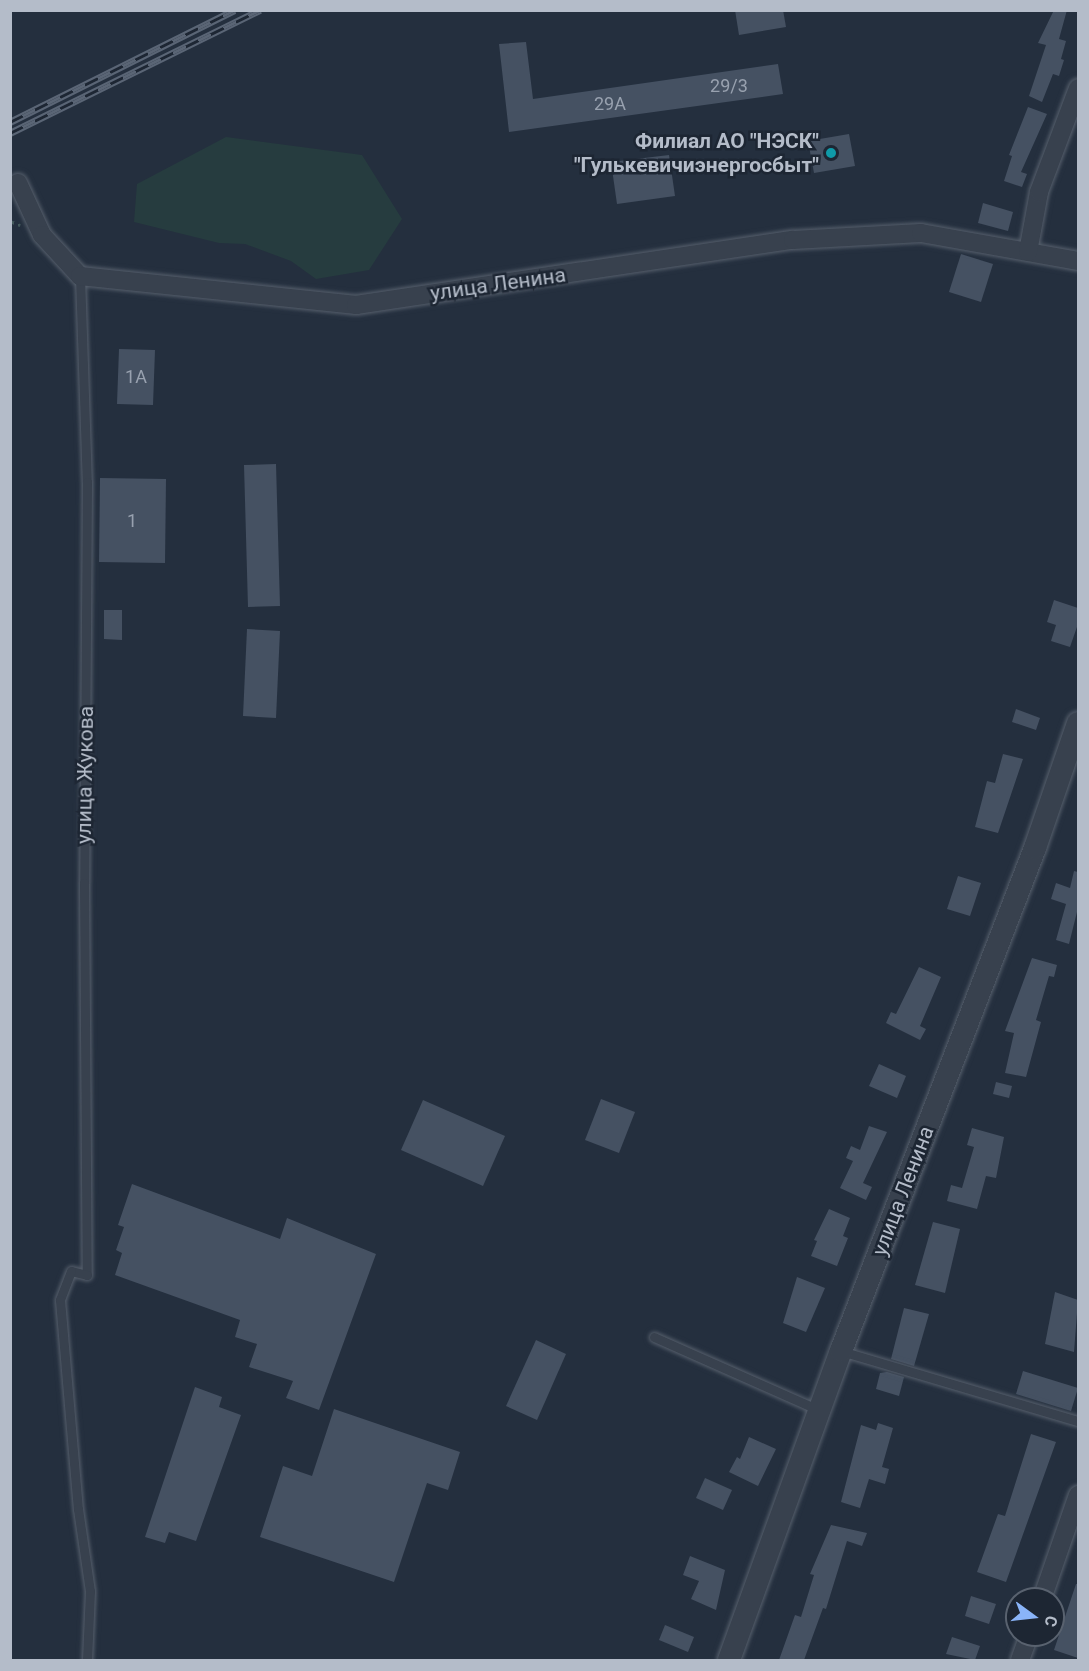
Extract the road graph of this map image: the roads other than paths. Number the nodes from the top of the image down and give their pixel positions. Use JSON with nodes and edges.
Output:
{"nodes":[{"id":1,"x":1078,"y":88,"type":"edge"},
{"id":2,"x":18,"y":183,"type":"dead end"},
{"id":3,"x":1028,"y":252,"type":"junction"},
{"id":4,"x":1078,"y":261,"type":"edge"},
{"id":5,"x":80,"y":276,"type":"junction"},
{"id":6,"x":1078,"y":723,"type":"edge"},
{"id":7,"x":654,"y":1337,"type":"dead end"},
{"id":8,"x":841,"y":1351,"type":"junction"},
{"id":9,"x":819,"y":1411,"type":"junction"},
{"id":10,"x":1078,"y":1421,"type":"edge"},
{"id":11,"x":1078,"y":1495,"type":"edge"},
{"id":12,"x":1046,"y":1587,"type":"edge"},
{"id":13,"x":87,"y":1660,"type":"edge"},
{"id":14,"x":729,"y":1660,"type":"edge"}],
"edges":[{"from":1,"to":3,"type":"street"},
{"from":2,"to":5,"type":"street"},
{"from":3,"to":4,"type":"street","name":"улица Ленина"},
{"from":3,"to":5,"type":"street","name":"улица Ленина"},
{"from":5,"to":13,"type":"lane","name":"улица Жукова"},
{"from":6,"to":8,"type":"street","name":"улица Ленина"},
{"from":7,"to":9,"type":"lane"},
{"from":8,"to":9,"type":"street","name":"улица Ленина"},
{"from":8,"to":10,"type":"lane"},
{"from":9,"to":14,"type":"street","name":"улица Ленина"},
{"from":11,"to":12,"type":"street"}]}
